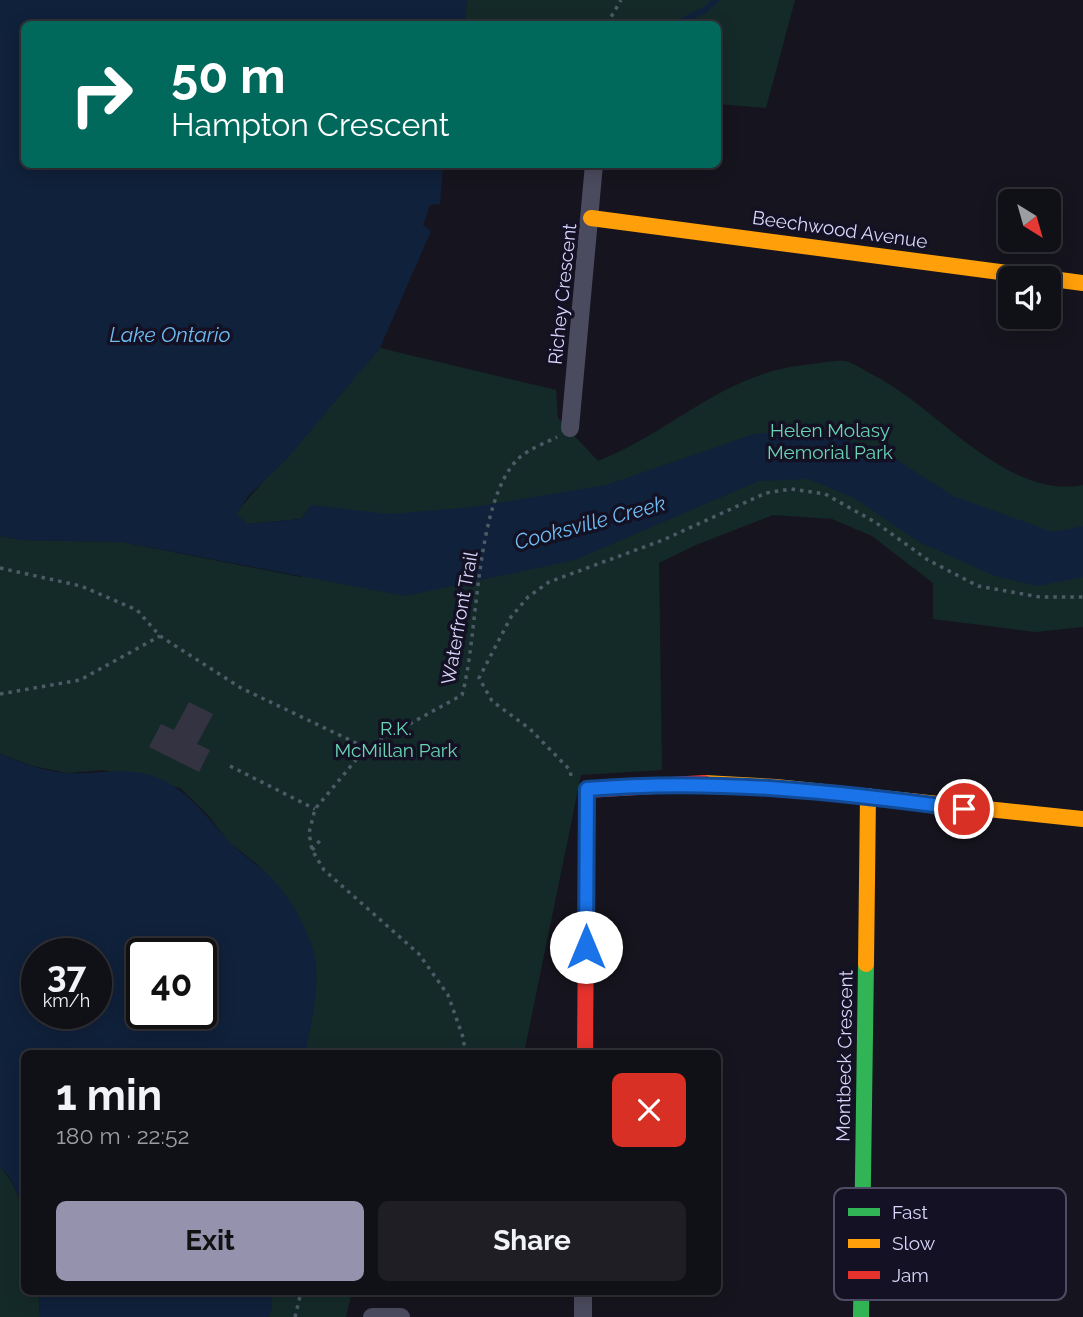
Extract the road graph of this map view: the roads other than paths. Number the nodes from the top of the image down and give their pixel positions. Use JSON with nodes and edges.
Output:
{"nodes":[{"id":1,"x":594,"y":168,"type":"edge"},
{"id":2,"x":591,"y":218,"type":"junction"},
{"id":3,"x":1083,"y":283,"type":"edge"},
{"id":4,"x":570,"y":428,"type":"road end"},
{"id":5,"x":868,"y":796,"type":"junction"},
{"id":6,"x":1083,"y":819,"type":"edge"},
{"id":7,"x":585,"y":1050,"type":"edge"},
{"id":8,"x":863,"y":1188,"type":"edge"},
{"id":9,"x":583,"y":1295,"type":"edge"},
{"id":10,"x":372,"y":1317,"type":"edge"},
{"id":11,"x":401,"y":1317,"type":"edge"},
{"id":12,"x":583,"y":1317,"type":"edge"}],
"edges":[{"from":1,"to":2,"type":"street","name":"Richey Crescent"},
{"from":2,"to":3,"type":"street","name":"Beechwood Avenue"},
{"from":2,"to":4,"type":"street","name":"Richey Crescent"},
{"from":5,"to":6,"type":"street"},
{"from":5,"to":7,"type":"street"},
{"from":5,"to":8,"type":"street","name":"Montbeck Crescent"},
{"from":9,"to":12,"type":"street"},
{"from":10,"to":11,"type":"street"}]}
